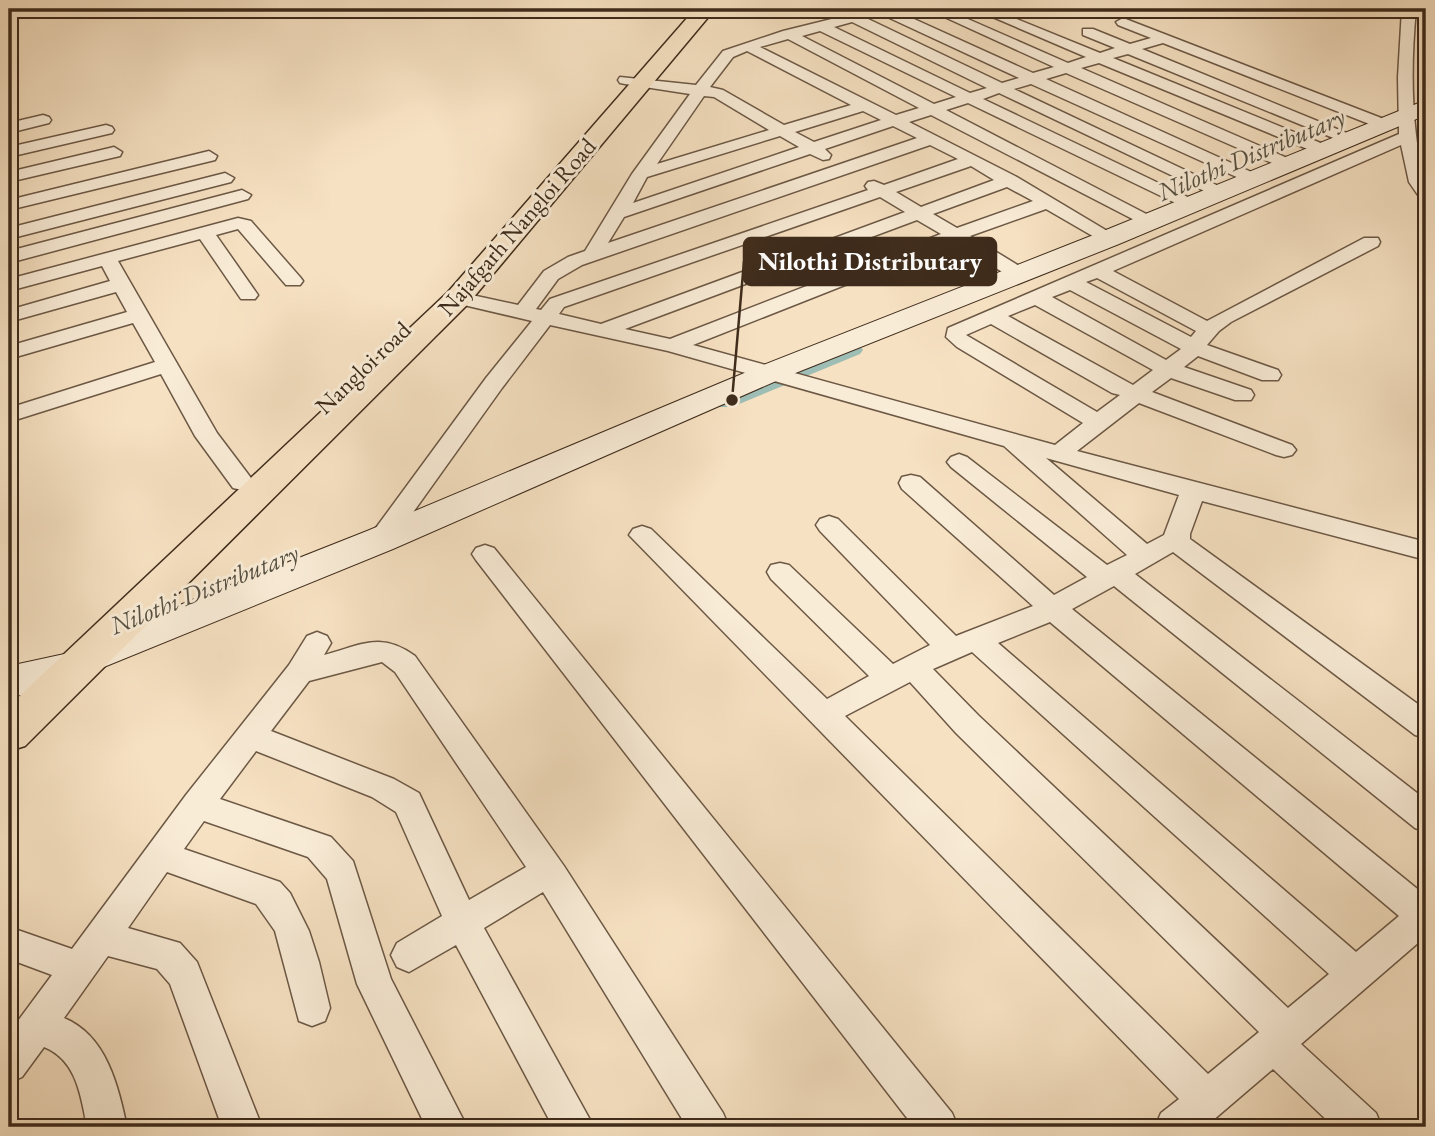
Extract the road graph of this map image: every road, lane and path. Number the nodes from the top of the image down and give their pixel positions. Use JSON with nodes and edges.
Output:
{"nodes":[{"id":1,"x":688,"y":9,"type":"edge"},
{"id":2,"x":705,"y":9,"type":"edge"},
{"id":3,"x":885,"y":9,"type":"edge"},
{"id":4,"x":934,"y":9,"type":"edge"},
{"id":5,"x":981,"y":9,"type":"edge"},
{"id":6,"x":1409,"y":9,"type":"edge"},
{"id":7,"x":854,"y":18,"type":"junction"},
{"id":8,"x":1124,"y":22,"type":"dead end"},
{"id":9,"x":821,"y":26,"type":"junction"},
{"id":10,"x":1406,"y":31,"type":"junction"},
{"id":11,"x":1088,"y":32,"type":"dead end"},
{"id":12,"x":788,"y":34,"type":"junction"},
{"id":13,"x":1426,"y":37,"type":"edge"},
{"id":14,"x":1164,"y":38,"type":"junction"},
{"id":15,"x":747,"y":46,"type":"junction"},
{"id":16,"x":1129,"y":48,"type":"junction"},
{"id":17,"x":1098,"y":57,"type":"junction"},
{"id":18,"x":1066,"y":68,"type":"junction"},
{"id":19,"x":1032,"y":79,"type":"junction"},
{"id":20,"x":633,"y":81,"type":"junction"},
{"id":21,"x":701,"y":89,"type":"junction"},
{"id":22,"x":1001,"y":89,"type":"junction"},
{"id":23,"x":967,"y":99,"type":"junction"},
{"id":24,"x":862,"y":106,"type":"junction"},
{"id":25,"x":932,"y":109,"type":"junction"},
{"id":26,"x":43,"y":120,"type":"dead end"},
{"id":27,"x":894,"y":121,"type":"junction"},
{"id":28,"x":1408,"y":122,"type":"edge"},
{"id":29,"x":9,"y":128,"type":"edge"},
{"id":30,"x":106,"y":130,"type":"dead end"},
{"id":31,"x":782,"y":131,"type":"junction"},
{"id":32,"x":931,"y":139,"type":"junction"},
{"id":33,"x":1335,"y":144,"type":"junction"},
{"id":34,"x":813,"y":149,"type":"junction"},
{"id":35,"x":9,"y":152,"type":"edge"},
{"id":36,"x":114,"y":152,"type":"dead end"},
{"id":37,"x":209,"y":156,"type":"dead end"},
{"id":38,"x":972,"y":160,"type":"junction"},
{"id":39,"x":1286,"y":164,"type":"junction"},
{"id":40,"x":846,"y":169,"type":"junction"},
{"id":41,"x":641,"y":174,"type":"junction"},
{"id":42,"x":9,"y":177,"type":"edge"},
{"id":43,"x":225,"y":178,"type":"dead end"},
{"id":44,"x":1252,"y":179,"type":"junction"},
{"id":45,"x":1009,"y":180,"type":"junction"},
{"id":46,"x":882,"y":191,"type":"junction"},
{"id":47,"x":1219,"y":192,"type":"junction"},
{"id":48,"x":1426,"y":194,"type":"edge"},
{"id":49,"x":242,"y":195,"type":"dead end"},
{"id":50,"x":1048,"y":202,"type":"junction"},
{"id":51,"x":9,"y":205,"type":"edge"},
{"id":52,"x":619,"y":212,"type":"junction"},
{"id":53,"x":918,"y":212,"type":"junction"},
{"id":54,"x":1180,"y":217,"type":"junction"},
{"id":55,"x":205,"y":232,"type":"junction"},
{"id":56,"x":9,"y":234,"type":"edge"},
{"id":57,"x":956,"y":235,"type":"junction"},
{"id":58,"x":1110,"y":238,"type":"junction"},
{"id":59,"x":1371,"y":243,"type":"dead end"},
{"id":60,"x":592,"y":255,"type":"junction"},
{"id":61,"x":9,"y":257,"type":"edge"},
{"id":62,"x":107,"y":258,"type":"junction"},
{"id":63,"x":1099,"y":271,"type":"junction"},
{"id":64,"x":1019,"y":274,"type":"junction"},
{"id":65,"x":293,"y":281,"type":"dead end"},
{"id":66,"x":1072,"y":283,"type":"junction"},
{"id":67,"x":122,"y":284,"type":"junction"},
{"id":68,"x":9,"y":285,"type":"edge"},
{"id":69,"x":248,"y":295,"type":"dead end"},
{"id":70,"x":458,"y":298,"type":"junction"},
{"id":71,"x":1038,"y":298,"type":"junction"},
{"id":72,"x":524,"y":311,"type":"junction"},
{"id":73,"x":140,"y":314,"type":"junction"},
{"id":74,"x":9,"y":316,"type":"edge"},
{"id":75,"x":548,"y":316,"type":"junction"},
{"id":76,"x":994,"y":317,"type":"junction"},
{"id":77,"x":425,"y":320,"type":"junction"},
{"id":78,"x":604,"y":330,"type":"junction"},
{"id":79,"x":1209,"y":330,"type":"junction"},
{"id":80,"x":672,"y":346,"type":"junction"},
{"id":81,"x":1194,"y":347,"type":"junction"},
{"id":82,"x":9,"y":354,"type":"edge"},
{"id":83,"x":168,"y":366,"type":"junction"},
{"id":84,"x":1167,"y":369,"type":"junction"},
{"id":85,"x":772,"y":373,"type":"junction"},
{"id":86,"x":1270,"y":375,"type":"dead end"},
{"id":87,"x":1133,"y":394,"type":"junction"},
{"id":88,"x":1243,"y":395,"type":"dead end"},
{"id":89,"x":9,"y":415,"type":"edge"},
{"id":90,"x":1097,"y":422,"type":"junction"},
{"id":91,"x":1009,"y":438,"type":"junction"},
{"id":92,"x":1284,"y":450,"type":"dead end"},
{"id":93,"x":1059,"y":453,"type":"junction"},
{"id":94,"x":959,"y":462,"type":"dead end"},
{"id":95,"x":242,"y":482,"type":"junction"},
{"id":96,"x":911,"y":483,"type":"dead end"},
{"id":97,"x":1193,"y":491,"type":"junction"},
{"id":98,"x":829,"y":525,"type":"dead end"},
{"id":99,"x":642,"y":535,"type":"dead end"},
{"id":100,"x":1177,"y":539,"type":"junction"},
{"id":101,"x":380,"y":540,"type":"junction"},
{"id":102,"x":1426,"y":551,"type":"edge"},
{"id":103,"x":485,"y":554,"type":"dead end"},
{"id":104,"x":1144,"y":556,"type":"junction"},
{"id":105,"x":780,"y":572,"type":"dead end"},
{"id":106,"x":1109,"y":575,"type":"junction"},
{"id":107,"x":1052,"y":608,"type":"junction"},
{"id":108,"x":317,"y":643,"type":"dead end"},
{"id":109,"x":962,"y":643,"type":"junction"},
{"id":110,"x":901,"y":672,"type":"junction"},
{"id":111,"x":299,"y":673,"type":"junction"},
{"id":112,"x":38,"y":687,"type":"edge"},
{"id":113,"x":824,"y":714,"type":"junction"},
{"id":114,"x":1426,"y":726,"type":"edge"},
{"id":115,"x":251,"y":736,"type":"junction"},
{"id":116,"x":197,"y":805,"type":"junction"},
{"id":117,"x":1426,"y":818,"type":"edge"},
{"id":118,"x":160,"y":856,"type":"junction"},
{"id":119,"x":548,"y":871,"type":"junction"},
{"id":120,"x":1426,"y":916,"type":"edge"},
{"id":121,"x":463,"y":922,"type":"junction"},
{"id":122,"x":100,"y":937,"type":"junction"},
{"id":123,"x":9,"y":943,"type":"edge"},
{"id":124,"x":410,"y":956,"type":"dead end"},
{"id":125,"x":78,"y":968,"type":"junction"},
{"id":126,"x":1356,"y":975,"type":"junction"},
{"id":127,"x":312,"y":1008,"type":"dead end"},
{"id":128,"x":37,"y":1027,"type":"junction"},
{"id":129,"x":1281,"y":1038,"type":"junction"},
{"id":130,"x":9,"y":1064,"type":"edge"},
{"id":131,"x":1195,"y":1117,"type":"edge"},
{"id":132,"x":107,"y":1127,"type":"edge"},
{"id":133,"x":242,"y":1127,"type":"edge"},
{"id":134,"x":447,"y":1127,"type":"edge"},
{"id":135,"x":574,"y":1127,"type":"edge"},
{"id":136,"x":709,"y":1127,"type":"edge"},
{"id":137,"x":938,"y":1127,"type":"edge"},
{"id":138,"x":1362,"y":1127,"type":"edge"}],
"edges":[{"from":1,"to":20,"type":"main road","name":"Nangloi road"},
{"from":2,"to":20,"type":"main road","name":"Najafgarh Nangloi Road"},
{"from":3,"to":7,"type":"street"},
{"from":3,"to":19,"type":"street"},
{"from":4,"to":18,"type":"street"},
{"from":5,"to":17,"type":"street"},
{"from":6,"to":10,"type":"street"},
{"from":7,"to":9,"type":"street"},
{"from":7,"to":22,"type":"street"},
{"from":8,"to":14,"type":"street"},
{"from":9,"to":12,"type":"street"},
{"from":9,"to":23,"type":"street"},
{"from":10,"to":13,"type":"street"},
{"from":10,"to":28,"type":"street"},
{"from":11,"to":16,"type":"street"},
{"from":12,"to":15,"type":"street"},
{"from":12,"to":25,"type":"street"},
{"from":14,"to":16,"type":"street"},
{"from":14,"to":28,"type":"street"},
{"from":15,"to":21,"type":"street"},
{"from":15,"to":24,"type":"street"},
{"from":16,"to":17,"type":"street"},
{"from":16,"to":33,"type":"street"},
{"from":17,"to":18,"type":"street"},
{"from":17,"to":33,"type":"street"},
{"from":18,"to":19,"type":"street"},
{"from":18,"to":39,"type":"street"},
{"from":19,"to":22,"type":"street"},
{"from":19,"to":44,"type":"street"},
{"from":20,"to":21,"type":"street"},
{"from":20,"to":70,"type":"main road","name":"Najafgarh Nangloi Road"},
{"from":20,"to":77,"type":"main road","name":"Nangloi road"},
{"from":21,"to":31,"type":"street"},
{"from":21,"to":41,"type":"street"},
{"from":22,"to":23,"type":"street"},
{"from":22,"to":47,"type":"street"},
{"from":23,"to":25,"type":"street"},
{"from":23,"to":54,"type":"street"},
{"from":24,"to":27,"type":"street"},
{"from":24,"to":31,"type":"street"},
{"from":25,"to":27,"type":"street"},
{"from":25,"to":54,"type":"street"},
{"from":26,"to":29,"type":"street"},
{"from":27,"to":32,"type":"street"},
{"from":27,"to":34,"type":"street"},
{"from":28,"to":33,"type":"street"},
{"from":28,"to":48,"type":"street"},
{"from":28,"to":54,"type":"street"},
{"from":30,"to":35,"type":"street"},
{"from":31,"to":34,"type":"street"},
{"from":31,"to":41,"type":"street"},
{"from":32,"to":38,"type":"street"},
{"from":32,"to":40,"type":"street"},
{"from":33,"to":39,"type":"street"},
{"from":34,"to":40,"type":"street"},
{"from":34,"to":52,"type":"street"},
{"from":36,"to":42,"type":"street"},
{"from":37,"to":51,"type":"street"},
{"from":38,"to":45,"type":"street"},
{"from":38,"to":46,"type":"street"},
{"from":39,"to":44,"type":"street"},
{"from":40,"to":46,"type":"street"},
{"from":40,"to":60,"type":"street"},
{"from":41,"to":52,"type":"street"},
{"from":43,"to":56,"type":"street"},
{"from":44,"to":47,"type":"street"},
{"from":45,"to":50,"type":"street"},
{"from":45,"to":53,"type":"street"},
{"from":46,"to":53,"type":"street"},
{"from":46,"to":75,"type":"street"},
{"from":47,"to":54,"type":"street"},
{"from":49,"to":61,"type":"street"},
{"from":50,"to":57,"type":"street"},
{"from":50,"to":58,"type":"street"},
{"from":52,"to":60,"type":"street"},
{"from":53,"to":57,"type":"street"},
{"from":53,"to":78,"type":"street"},
{"from":54,"to":58,"type":"street"},
{"from":54,"to":63,"type":"street"},
{"from":55,"to":62,"type":"street"},
{"from":55,"to":65,"type":"street"},
{"from":55,"to":69,"type":"street"},
{"from":57,"to":64,"type":"street"},
{"from":57,"to":80,"type":"street"},
{"from":58,"to":64,"type":"street"},
{"from":59,"to":79,"type":"street"},
{"from":60,"to":72,"type":"street"},
{"from":62,"to":67,"type":"street"},
{"from":62,"to":68,"type":"street"},
{"from":63,"to":66,"type":"street"},
{"from":63,"to":79,"type":"street"},
{"from":64,"to":85,"type":"street"},
{"from":66,"to":71,"type":"street"},
{"from":66,"to":81,"type":"street"},
{"from":67,"to":73,"type":"street"},
{"from":67,"to":74,"type":"street"},
{"from":70,"to":72,"type":"street"},
{"from":70,"to":77,"type":"main road","name":"Najafgarh Nangloi Road"},
{"from":71,"to":76,"type":"street"},
{"from":71,"to":84,"type":"street"},
{"from":72,"to":75,"type":"street"},
{"from":73,"to":82,"type":"street"},
{"from":73,"to":83,"type":"street"},
{"from":75,"to":78,"type":"street"},
{"from":75,"to":101,"type":"street"},
{"from":76,"to":87,"type":"street"},
{"from":76,"to":90,"type":"street"},
{"from":77,"to":95,"type":"main road","name":"Nangloi road"},
{"from":77,"to":112,"type":"main road","name":"Najafgarh Nangloi Road"},
{"from":78,"to":80,"type":"street"},
{"from":79,"to":81,"type":"street"},
{"from":80,"to":85,"type":"street"},
{"from":81,"to":84,"type":"street"},
{"from":81,"to":86,"type":"street"},
{"from":83,"to":89,"type":"street"},
{"from":83,"to":95,"type":"street"},
{"from":84,"to":87,"type":"street"},
{"from":84,"to":88,"type":"street"},
{"from":85,"to":91,"type":"street"},
{"from":85,"to":101,"type":"street"},
{"from":87,"to":90,"type":"street"},
{"from":87,"to":92,"type":"street"},
{"from":90,"to":93,"type":"street"},
{"from":91,"to":93,"type":"street"},
{"from":91,"to":104,"type":"street"},
{"from":93,"to":97,"type":"street"},
{"from":94,"to":106,"type":"street"},
{"from":95,"to":112,"type":"main road","name":"Nangloi road"},
{"from":96,"to":107,"type":"street"},
{"from":97,"to":100,"type":"street"},
{"from":97,"to":102,"type":"street"},
{"from":98,"to":109,"type":"street"},
{"from":99,"to":113,"type":"street"},
{"from":100,"to":104,"type":"street"},
{"from":100,"to":114,"type":"street"},
{"from":101,"to":112,"type":"street"},
{"from":103,"to":137,"type":"street"},
{"from":104,"to":106,"type":"street"},
{"from":105,"to":110,"type":"street"},
{"from":106,"to":107,"type":"street"},
{"from":106,"to":117,"type":"street"},
{"from":107,"to":109,"type":"street"},
{"from":107,"to":120,"type":"street"},
{"from":108,"to":111,"type":"street"},
{"from":109,"to":110,"type":"street"},
{"from":109,"to":126,"type":"street"},
{"from":110,"to":113,"type":"street"},
{"from":110,"to":129,"type":"street"},
{"from":111,"to":115,"type":"street"},
{"from":111,"to":119,"type":"street"},
{"from":113,"to":131,"type":"street"},
{"from":115,"to":116,"type":"street"},
{"from":115,"to":121,"type":"street"},
{"from":116,"to":118,"type":"street"},
{"from":116,"to":134,"type":"street"},
{"from":118,"to":122,"type":"street"},
{"from":118,"to":127,"type":"street"},
{"from":119,"to":121,"type":"street"},
{"from":119,"to":136,"type":"street"},
{"from":120,"to":126,"type":"street"},
{"from":121,"to":124,"type":"street"},
{"from":121,"to":135,"type":"street"},
{"from":122,"to":125,"type":"street"},
{"from":122,"to":133,"type":"street"},
{"from":123,"to":125,"type":"street"},
{"from":125,"to":128,"type":"street"},
{"from":126,"to":129,"type":"street"},
{"from":128,"to":130,"type":"street"},
{"from":128,"to":132,"type":"street"},
{"from":129,"to":131,"type":"street"},
{"from":129,"to":138,"type":"street"}]}
